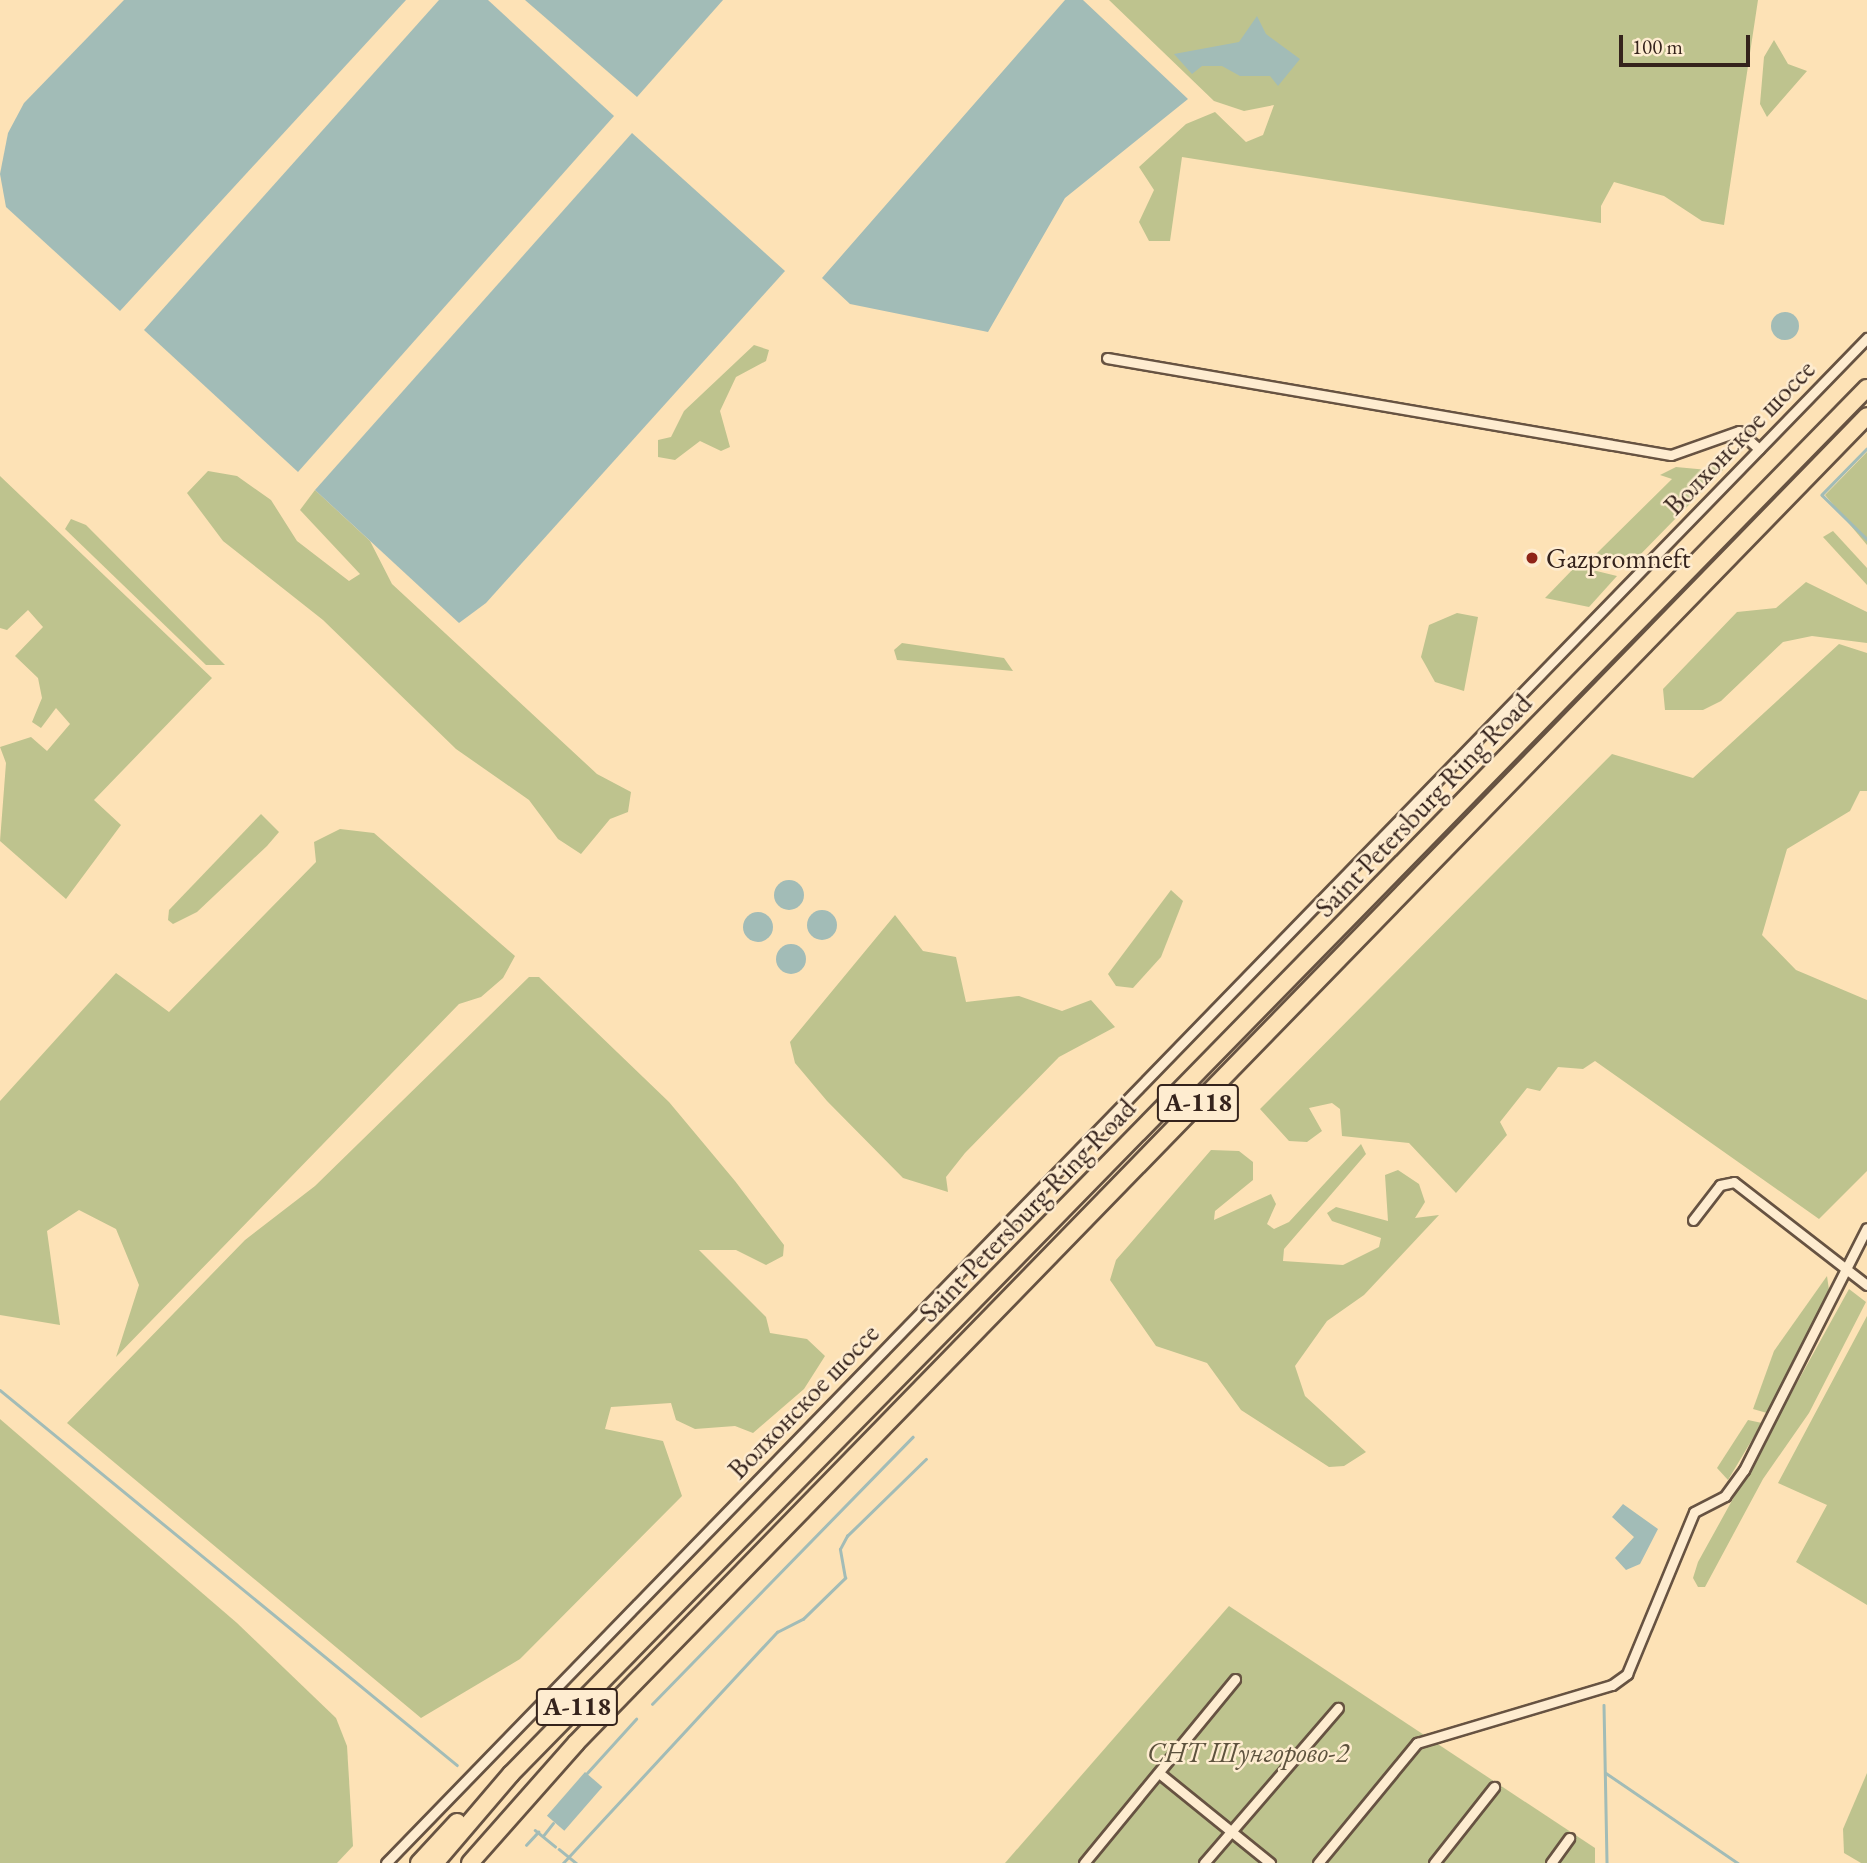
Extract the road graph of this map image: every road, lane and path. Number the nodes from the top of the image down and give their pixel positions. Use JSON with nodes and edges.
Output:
{"nodes":[{"id":1,"x":1867,"y":338,"type":"edge"},
{"id":2,"x":1107,"y":358,"type":"dead end"},
{"id":3,"x":1867,"y":388,"type":"edge"},
{"id":4,"x":1867,"y":416,"type":"edge"},
{"id":5,"x":1759,"y":449,"type":"junction"},
{"id":6,"x":1693,"y":1220,"type":"dead end"},
{"id":7,"x":1867,"y":1228,"type":"edge"},
{"id":8,"x":1846,"y":1269,"type":"junction"},
{"id":9,"x":1867,"y":1285,"type":"edge"},
{"id":10,"x":1235,"y":1679,"type":"dead end"},
{"id":11,"x":1338,"y":1708,"type":"dead end"},
{"id":12,"x":1158,"y":1773,"type":"junction"},
{"id":13,"x":511,"y":1774,"type":"junction"},
{"id":14,"x":1494,"y":1787,"type":"dead end"},
{"id":15,"x":1231,"y":1832,"type":"junction"},
{"id":16,"x":1569,"y":1838,"type":"dead end"},
{"id":17,"x":386,"y":1863,"type":"edge"},
{"id":18,"x":419,"y":1863,"type":"edge"},
{"id":19,"x":435,"y":1863,"type":"edge"},
{"id":20,"x":470,"y":1863,"type":"edge"},
{"id":21,"x":1084,"y":1863,"type":"edge"},
{"id":22,"x":1204,"y":1863,"type":"edge"},
{"id":23,"x":1270,"y":1863,"type":"edge"},
{"id":24,"x":1318,"y":1863,"type":"edge"},
{"id":25,"x":1434,"y":1863,"type":"edge"},
{"id":26,"x":1551,"y":1863,"type":"edge"}],
"edges":[{"from":1,"to":5,"type":"street","name":"Волхонское шоссе"},
{"from":2,"to":5,"type":"street"},
{"from":3,"to":13,"type":"highway","name":"Saint Petersburg Ring Road","number":"А-118"},
{"from":4,"to":20,"type":"highway","name":"Saint Petersburg Ring Road","number":"А-118"},
{"from":5,"to":17,"type":"street","name":"Волхонское шоссе"},
{"from":6,"to":8,"type":"street"},
{"from":7,"to":8,"type":"street"},
{"from":8,"to":9,"type":"street"},
{"from":8,"to":24,"type":"street"},
{"from":10,"to":12,"type":"street"},
{"from":11,"to":15,"type":"street"},
{"from":12,"to":15,"type":"street"},
{"from":12,"to":21,"type":"street"},
{"from":13,"to":18,"type":"highway"},
{"from":13,"to":19,"type":"highway","name":"Saint Petersburg Ring Road","number":"А-118"},
{"from":14,"to":25,"type":"street"},
{"from":15,"to":22,"type":"street"},
{"from":15,"to":23,"type":"street"},
{"from":16,"to":26,"type":"street"}]}
